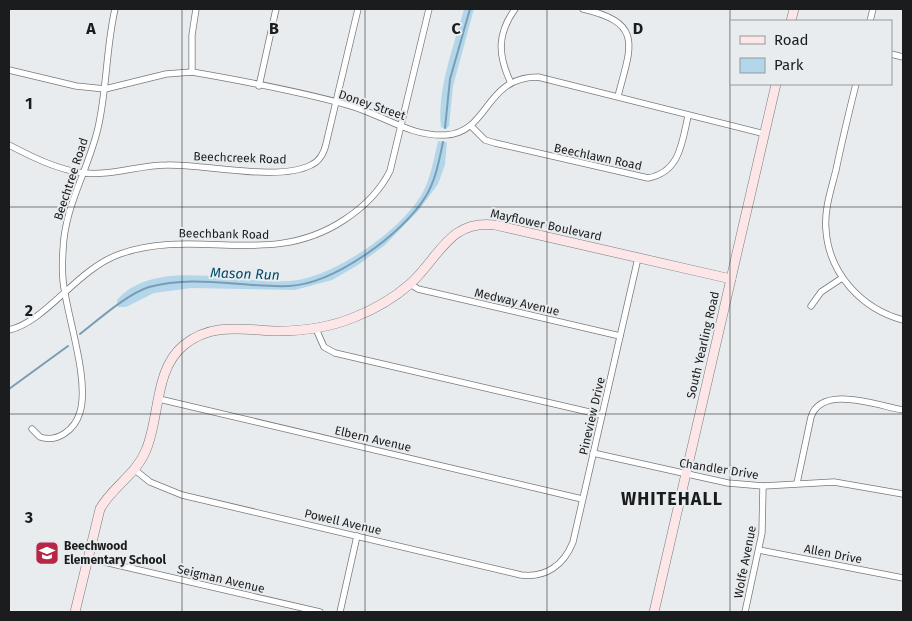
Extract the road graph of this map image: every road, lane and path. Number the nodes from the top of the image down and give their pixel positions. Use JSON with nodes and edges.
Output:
{"nodes":[{"id":1,"x":116,"y":9,"type":"edge"},
{"id":2,"x":196,"y":9,"type":"edge"},
{"id":3,"x":276,"y":9,"type":"edge"},
{"id":4,"x":358,"y":9,"type":"edge"},
{"id":5,"x":429,"y":9,"type":"edge"},
{"id":6,"x":515,"y":9,"type":"edge"},
{"id":7,"x":583,"y":9,"type":"edge"},
{"id":8,"x":9,"y":70,"type":"edge"},
{"id":9,"x":192,"y":72,"type":"junction"},
{"id":10,"x":510,"y":81,"type":"junction"},
{"id":11,"x":776,"y":85,"type":"edge"},
{"id":12,"x":856,"y":85,"type":"edge"},
{"id":13,"x":259,"y":86,"type":"junction"},
{"id":14,"x":106,"y":89,"type":"junction"},
{"id":15,"x":618,"y":96,"type":"junction"},
{"id":16,"x":336,"y":103,"type":"junction"},
{"id":17,"x":688,"y":116,"type":"junction"},
{"id":18,"x":471,"y":126,"type":"junction"},
{"id":19,"x":401,"y":127,"type":"junction"},
{"id":20,"x":765,"y":134,"type":"junction"},
{"id":21,"x":9,"y":145,"type":"edge"},
{"id":22,"x":83,"y":172,"type":"junction"},
{"id":23,"x":638,"y":258,"type":"junction"},
{"id":24,"x":842,"y":278,"type":"junction"},
{"id":25,"x":731,"y":279,"type":"junction"},
{"id":26,"x":410,"y":284,"type":"junction"},
{"id":27,"x":64,"y":291,"type":"junction"},
{"id":28,"x":811,"y":306,"type":"dead end"},
{"id":29,"x":903,"y":320,"type":"edge"},
{"id":30,"x":316,"y":329,"type":"junction"},
{"id":31,"x":9,"y":330,"type":"edge"},
{"id":32,"x":620,"y":336,"type":"junction"},
{"id":33,"x":159,"y":399,"type":"junction"},
{"id":34,"x":903,"y":410,"type":"edge"},
{"id":35,"x":602,"y":415,"type":"junction"},
{"id":36,"x":32,"y":429,"type":"dead end"},
{"id":37,"x":593,"y":453,"type":"junction"},
{"id":38,"x":135,"y":470,"type":"junction"},
{"id":39,"x":686,"y":475,"type":"junction"},
{"id":40,"x":797,"y":483,"type":"junction"},
{"id":41,"x":763,"y":486,"type":"junction"},
{"id":42,"x":903,"y":494,"type":"edge"},
{"id":43,"x":582,"y":499,"type":"junction"},
{"id":44,"x":357,"y":536,"type":"junction"},
{"id":45,"x":759,"y":550,"type":"junction"},
{"id":46,"x":87,"y":558,"type":"junction"},
{"id":47,"x":551,"y":570,"type":"joint"},
{"id":48,"x":903,"y":578,"type":"edge"},
{"id":49,"x":75,"y":612,"type":"edge"},
{"id":50,"x":320,"y":612,"type":"edge"},
{"id":51,"x":340,"y":612,"type":"edge"},
{"id":52,"x":654,"y":612,"type":"edge"},
{"id":53,"x":745,"y":612,"type":"edge"}],
"edges":[{"from":1,"to":14,"type":"street","name":"Beechtree Road"},
{"from":2,"to":9,"type":"street"},
{"from":3,"to":13,"type":"street"},
{"from":4,"to":16,"type":"street","name":"Beechcreek Road"},
{"from":5,"to":19,"type":"street","name":"Beechbank Road"},
{"from":6,"to":10,"type":"street"},
{"from":7,"to":15,"type":"street"},
{"from":8,"to":14,"type":"street","name":"Doney Street"},
{"from":9,"to":13,"type":"street","name":"Doney Street"},
{"from":9,"to":14,"type":"street","name":"Doney Street"},
{"from":10,"to":15,"type":"street"},
{"from":10,"to":18,"type":"street","name":"Doney Street"},
{"from":11,"to":20,"type":"street","name":"South Yearling Road"},
{"from":12,"to":24,"type":"street"},
{"from":13,"to":16,"type":"street","name":"Doney Street"},
{"from":14,"to":22,"type":"street","name":"Beechtree Road"},
{"from":15,"to":17,"type":"street"},
{"from":16,"to":19,"type":"street","name":"Doney Street"},
{"from":16,"to":22,"type":"street","name":"Beechcreek Road"},
{"from":17,"to":18,"type":"street","name":"Beechlawn Road"},
{"from":17,"to":20,"type":"street"},
{"from":18,"to":19,"type":"street","name":"Doney Street"},
{"from":19,"to":27,"type":"street","name":"Beechbank Road"},
{"from":20,"to":25,"type":"street","name":"South Yearling Road"},
{"from":21,"to":22,"type":"street","name":"Beechcreek Road"},
{"from":22,"to":27,"type":"street","name":"Beechtree Road"},
{"from":23,"to":25,"type":"street","name":"Mayflower Boulevard"},
{"from":23,"to":26,"type":"street","name":"Mayflower Boulevard"},
{"from":23,"to":32,"type":"street","name":"Pineview Drive"},
{"from":24,"to":28,"type":"street"},
{"from":24,"to":29,"type":"street"},
{"from":25,"to":39,"type":"street","name":"South Yearling Road"},
{"from":26,"to":30,"type":"street","name":"Mayflower Boulevard"},
{"from":26,"to":32,"type":"street","name":"Medway Avenue"},
{"from":27,"to":31,"type":"street","name":"Beechbank Road"},
{"from":27,"to":36,"type":"street","name":"Beechtree Road"},
{"from":30,"to":33,"type":"street","name":"Mayflower Boulevard"},
{"from":30,"to":35,"type":"street"},
{"from":32,"to":35,"type":"street","name":"Pineview Drive"},
{"from":33,"to":38,"type":"street","name":"Mayflower Boulevard"},
{"from":33,"to":43,"type":"street","name":"Elbern Avenue"},
{"from":34,"to":40,"type":"street"},
{"from":35,"to":37,"type":"street","name":"Pineview Drive"},
{"from":37,"to":39,"type":"street","name":"Chandler Drive"},
{"from":37,"to":43,"type":"street","name":"Pineview Drive"},
{"from":38,"to":44,"type":"street","name":"Powell Avenue"},
{"from":38,"to":46,"type":"street","name":"Mayflower Boulevard"},
{"from":39,"to":41,"type":"street","name":"Chandler Drive"},
{"from":39,"to":52,"type":"street","name":"South Yearling Road"},
{"from":40,"to":41,"type":"street","name":"Chandler Drive"},
{"from":40,"to":42,"type":"street","name":"Chandler Drive"},
{"from":41,"to":45,"type":"street","name":"Wolfe Avenue"},
{"from":43,"to":47,"type":"street","name":"Pineview Drive"},
{"from":44,"to":47,"type":"street","name":"Powell Avenue"},
{"from":44,"to":51,"type":"street"},
{"from":45,"to":48,"type":"street","name":"Allen Drive"},
{"from":45,"to":53,"type":"street","name":"Wolfe Avenue"},
{"from":46,"to":49,"type":"street","name":"Mayflower Boulevard"},
{"from":46,"to":50,"type":"street","name":"Seigman Avenue"}]}
